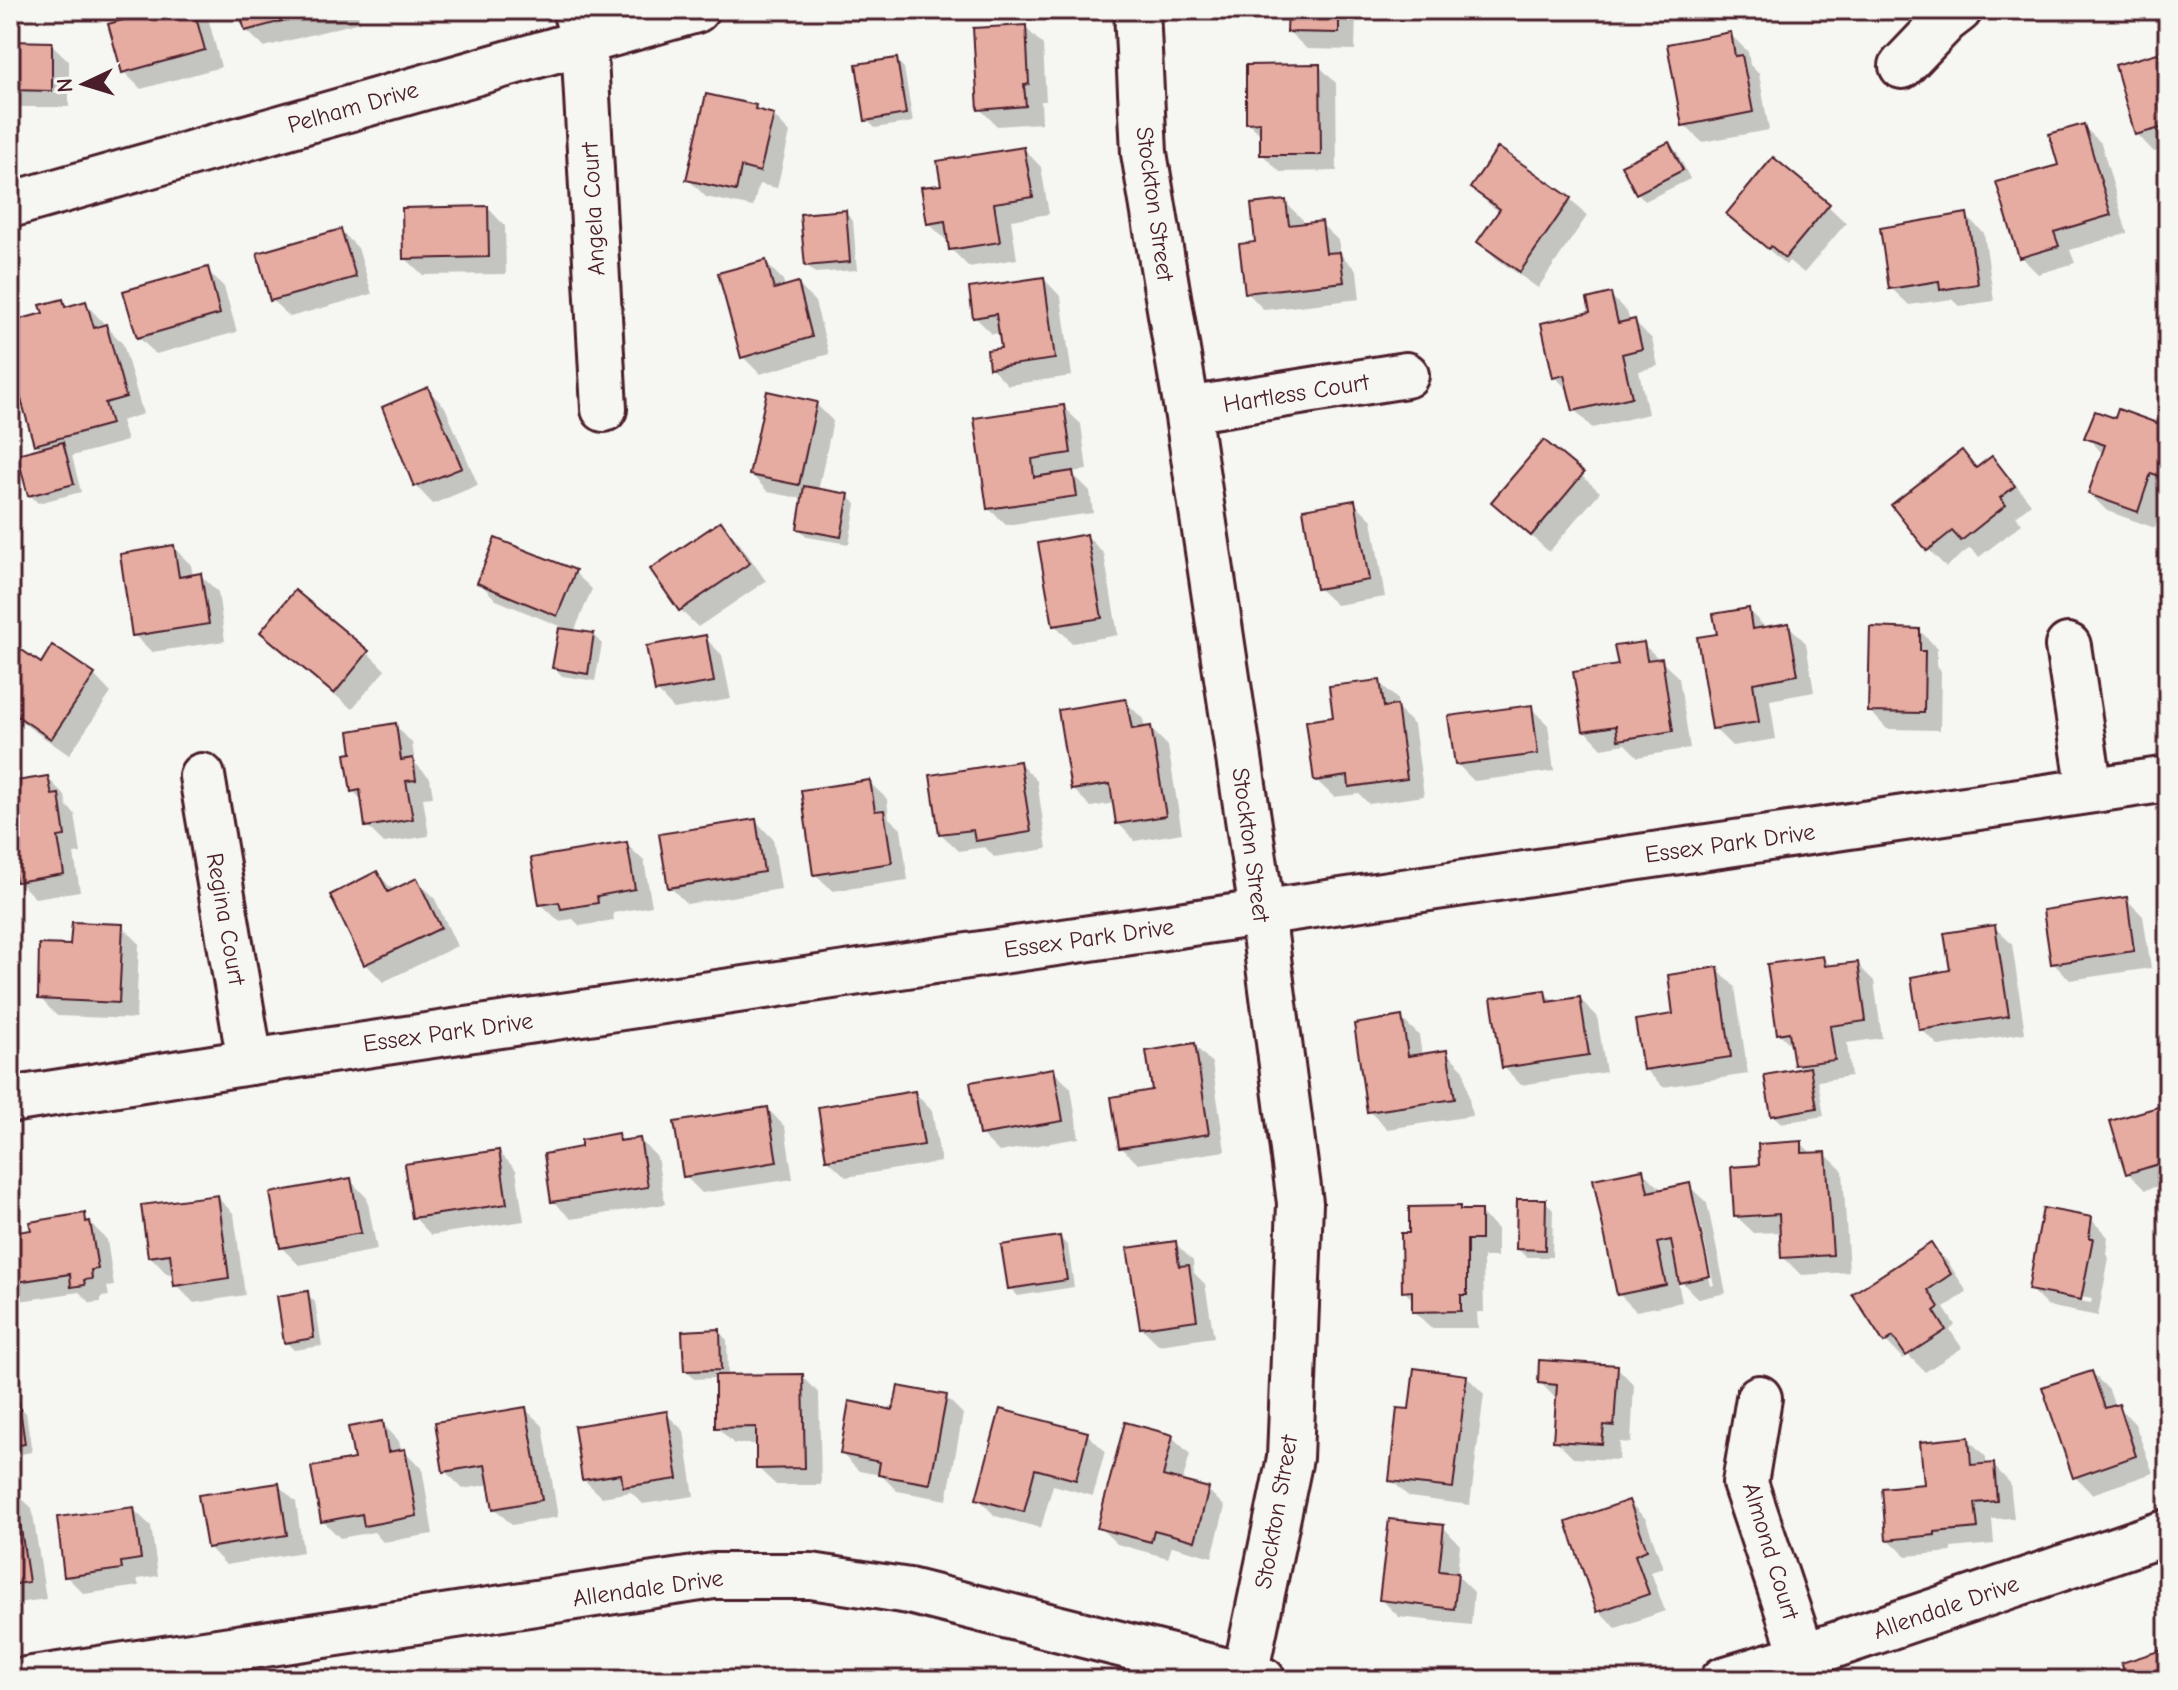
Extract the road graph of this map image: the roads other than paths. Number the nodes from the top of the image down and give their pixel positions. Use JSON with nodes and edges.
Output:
{"nodes":[{"id":1,"x":696,"y":10,"type":"edge"},
{"id":2,"x":1137,"y":10,"type":"edge"},
{"id":3,"x":1959,"y":10,"type":"edge"},
{"id":4,"x":580,"y":25,"type":"edge"},
{"id":5,"x":1902,"y":66,"type":"dead end"},
{"id":6,"x":10,"y":205,"type":"edge"},
{"id":7,"x":1406,"y":375,"type":"dead end"},
{"id":8,"x":604,"y":409,"type":"dead end"},
{"id":9,"x":1187,"y":410,"type":"junction"},
{"id":10,"x":2068,"y":646,"type":"dead end"},
{"id":11,"x":202,"y":776,"type":"dead end"},
{"id":12,"x":2168,"y":779,"type":"edge"},
{"id":13,"x":2090,"y":790,"type":"junction"},
{"id":14,"x":1262,"y":912,"type":"junction"},
{"id":15,"x":250,"y":1062,"type":"junction"},
{"id":16,"x":10,"y":1100,"type":"edge"},
{"id":17,"x":1759,"y":1398,"type":"dead end"},
{"id":18,"x":2168,"y":1532,"type":"edge"},
{"id":19,"x":1803,"y":1656,"type":"junction"},
{"id":20,"x":1251,"y":1679,"type":"edge"},
{"id":21,"x":26,"y":1680,"type":"edge"},
{"id":22,"x":1723,"y":1680,"type":"edge"}],
"edges":[{"from":1,"to":4,"type":"street","name":"Pelham Drive"},
{"from":2,"to":9,"type":"street","name":"Stockton Street"},
{"from":3,"to":5,"type":"street"},
{"from":4,"to":6,"type":"street","name":"Pelham Drive"},
{"from":4,"to":8,"type":"street","name":"Angela Court"},
{"from":7,"to":9,"type":"street","name":"Hartless Court"},
{"from":9,"to":14,"type":"street","name":"Stockton Street"},
{"from":10,"to":13,"type":"street"},
{"from":11,"to":15,"type":"street","name":"Regina Court"},
{"from":12,"to":13,"type":"street","name":"Essex Park Drive"},
{"from":13,"to":14,"type":"street","name":"Essex Park Drive"},
{"from":14,"to":15,"type":"street","name":"Essex Park Drive"},
{"from":14,"to":20,"type":"street","name":"Stockton Street"},
{"from":15,"to":16,"type":"street","name":"Essex Park Drive"},
{"from":17,"to":19,"type":"street","name":"Almond Court"},
{"from":18,"to":19,"type":"street","name":"Allendale Drive"},
{"from":19,"to":22,"type":"street","name":"Allendale Drive"},
{"from":20,"to":21,"type":"street","name":"Allendale Drive"}]}
